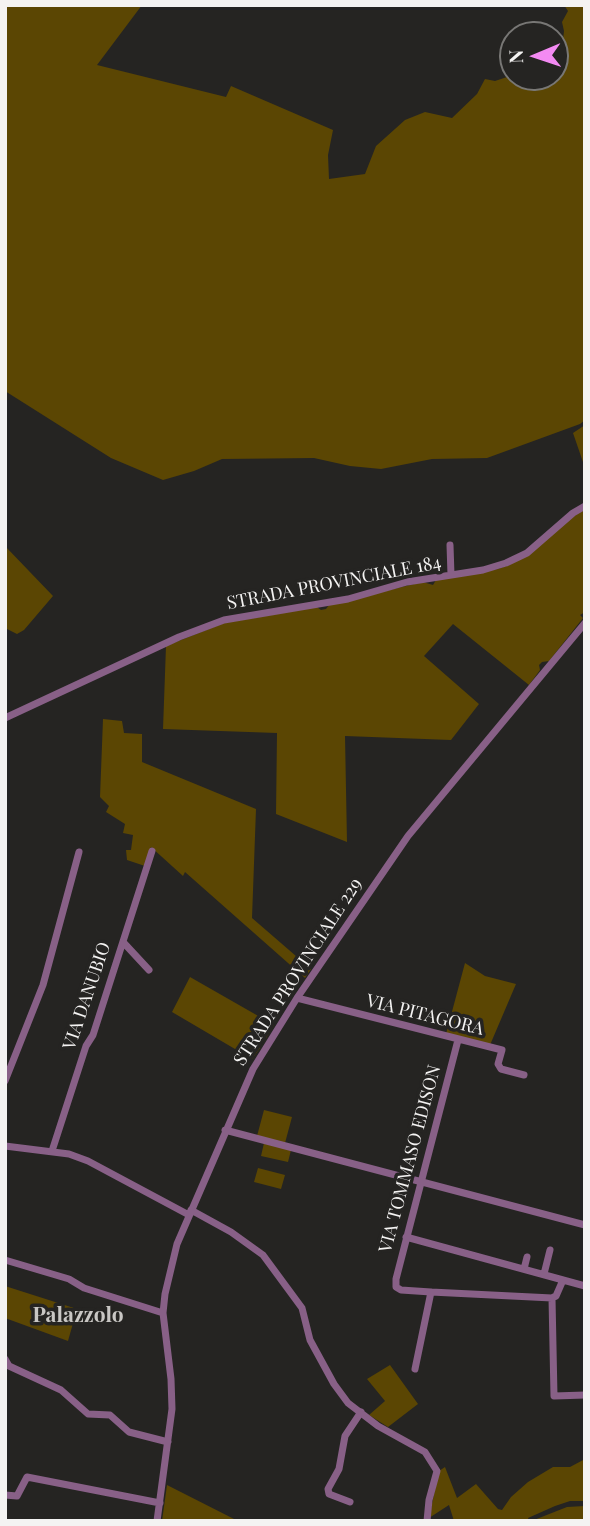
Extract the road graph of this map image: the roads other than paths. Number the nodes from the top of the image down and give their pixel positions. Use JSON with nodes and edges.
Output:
{"nodes":[{"id":1,"x":585,"y":506,"type":"edge"},
{"id":2,"x":450,"y":545,"type":"dead end"},
{"id":3,"x":451,"y":575,"type":"junction"},
{"id":4,"x":585,"y":623,"type":"edge"},
{"id":5,"x":5,"y":718,"type":"edge"},
{"id":6,"x":152,"y":851,"type":"dead end"},
{"id":7,"x":79,"y":852,"type":"dead end"},
{"id":8,"x":123,"y":942,"type":"junction"},
{"id":9,"x":149,"y":970,"type":"dead end"},
{"id":10,"x":297,"y":998,"type":"junction"},
{"id":11,"x":458,"y":1040,"type":"junction"},
{"id":12,"x":524,"y":1075,"type":"dead end"},
{"id":13,"x":5,"y":1081,"type":"edge"},
{"id":14,"x":225,"y":1130,"type":"junction"},
{"id":15,"x":5,"y":1146,"type":"edge"},
{"id":16,"x":52,"y":1151,"type":"junction"},
{"id":17,"x":421,"y":1181,"type":"junction"},
{"id":18,"x":190,"y":1212,"type":"junction"},
{"id":19,"x":585,"y":1225,"type":"edge"},
{"id":20,"x":406,"y":1237,"type":"junction"},
{"id":21,"x":550,"y":1251,"type":"dead end"},
{"id":22,"x":527,"y":1257,"type":"dead end"},
{"id":23,"x":5,"y":1260,"type":"edge"},
{"id":24,"x":524,"y":1269,"type":"junction"},
{"id":25,"x":544,"y":1275,"type":"junction"},
{"id":26,"x":563,"y":1280,"type":"junction"},
{"id":27,"x":585,"y":1286,"type":"edge"},
{"id":28,"x":430,"y":1292,"type":"junction"},
{"id":29,"x":552,"y":1298,"type":"junction"},
{"id":30,"x":163,"y":1313,"type":"junction"},
{"id":31,"x":6,"y":1363,"type":"edge"},
{"id":32,"x":415,"y":1369,"type":"dead end"},
{"id":33,"x":585,"y":1395,"type":"edge"},
{"id":34,"x":361,"y":1412,"type":"junction"},
{"id":35,"x":168,"y":1442,"type":"junction"},
{"id":36,"x":30,"y":1468,"type":"dead end"},
{"id":37,"x":27,"y":1477,"type":"junction"},
{"id":38,"x":5,"y":1495,"type":"edge"},
{"id":39,"x":350,"y":1502,"type":"dead end"},
{"id":40,"x":160,"y":1503,"type":"junction"},
{"id":41,"x":157,"y":1521,"type":"edge"},
{"id":42,"x":428,"y":1521,"type":"edge"}],
"edges":[{"from":1,"to":3,"type":"street","name":"STRADA PROVINCIALE 184"},
{"from":2,"to":3,"type":"street"},
{"from":3,"to":5,"type":"street","name":"STRADA PROVINCIALE 184"},
{"from":4,"to":10,"type":"street","name":"STRADA PROVINCIALE 229"},
{"from":6,"to":8,"type":"street","name":"VIA DANUBIO"},
{"from":7,"to":13,"type":"street"},
{"from":8,"to":9,"type":"street"},
{"from":8,"to":16,"type":"street","name":"VIA DANUBIO"},
{"from":10,"to":11,"type":"street","name":"VIA PITAGORA"},
{"from":10,"to":14,"type":"street","name":"STRADA PROVINCIALE 229"},
{"from":11,"to":12,"type":"street","name":"VIA PITAGORA"},
{"from":11,"to":17,"type":"street","name":"VIA TOMMASO EDISON"},
{"from":14,"to":17,"type":"street"},
{"from":14,"to":18,"type":"street","name":"STRADA PROVINCIALE 229"},
{"from":15,"to":16,"type":"street"},
{"from":16,"to":18,"type":"street"},
{"from":17,"to":19,"type":"street"},
{"from":17,"to":20,"type":"street","name":"VIA TOMMASO EDISON"},
{"from":18,"to":30,"type":"street","name":"STRADA PROVINCIALE 229"},
{"from":18,"to":34,"type":"street"},
{"from":20,"to":24,"type":"street"},
{"from":20,"to":28,"type":"street","name":"VIA TOMMASO EDISON"},
{"from":21,"to":25,"type":"street"},
{"from":22,"to":24,"type":"street"},
{"from":23,"to":30,"type":"street"},
{"from":24,"to":25,"type":"street"},
{"from":25,"to":26,"type":"street"},
{"from":26,"to":27,"type":"street"},
{"from":26,"to":29,"type":"street"},
{"from":28,"to":29,"type":"street"},
{"from":28,"to":32,"type":"street"},
{"from":29,"to":33,"type":"street"},
{"from":30,"to":35,"type":"street","name":"STRADA PROVINCIALE 229"},
{"from":31,"to":35,"type":"street"},
{"from":34,"to":39,"type":"street"},
{"from":34,"to":42,"type":"street"},
{"from":35,"to":40,"type":"street","name":"STRADA PROVINCIALE 229"},
{"from":36,"to":37,"type":"street"},
{"from":37,"to":38,"type":"street"},
{"from":37,"to":40,"type":"street"},
{"from":40,"to":41,"type":"street","name":"STRADA PROVINCIALE 229"}]}
